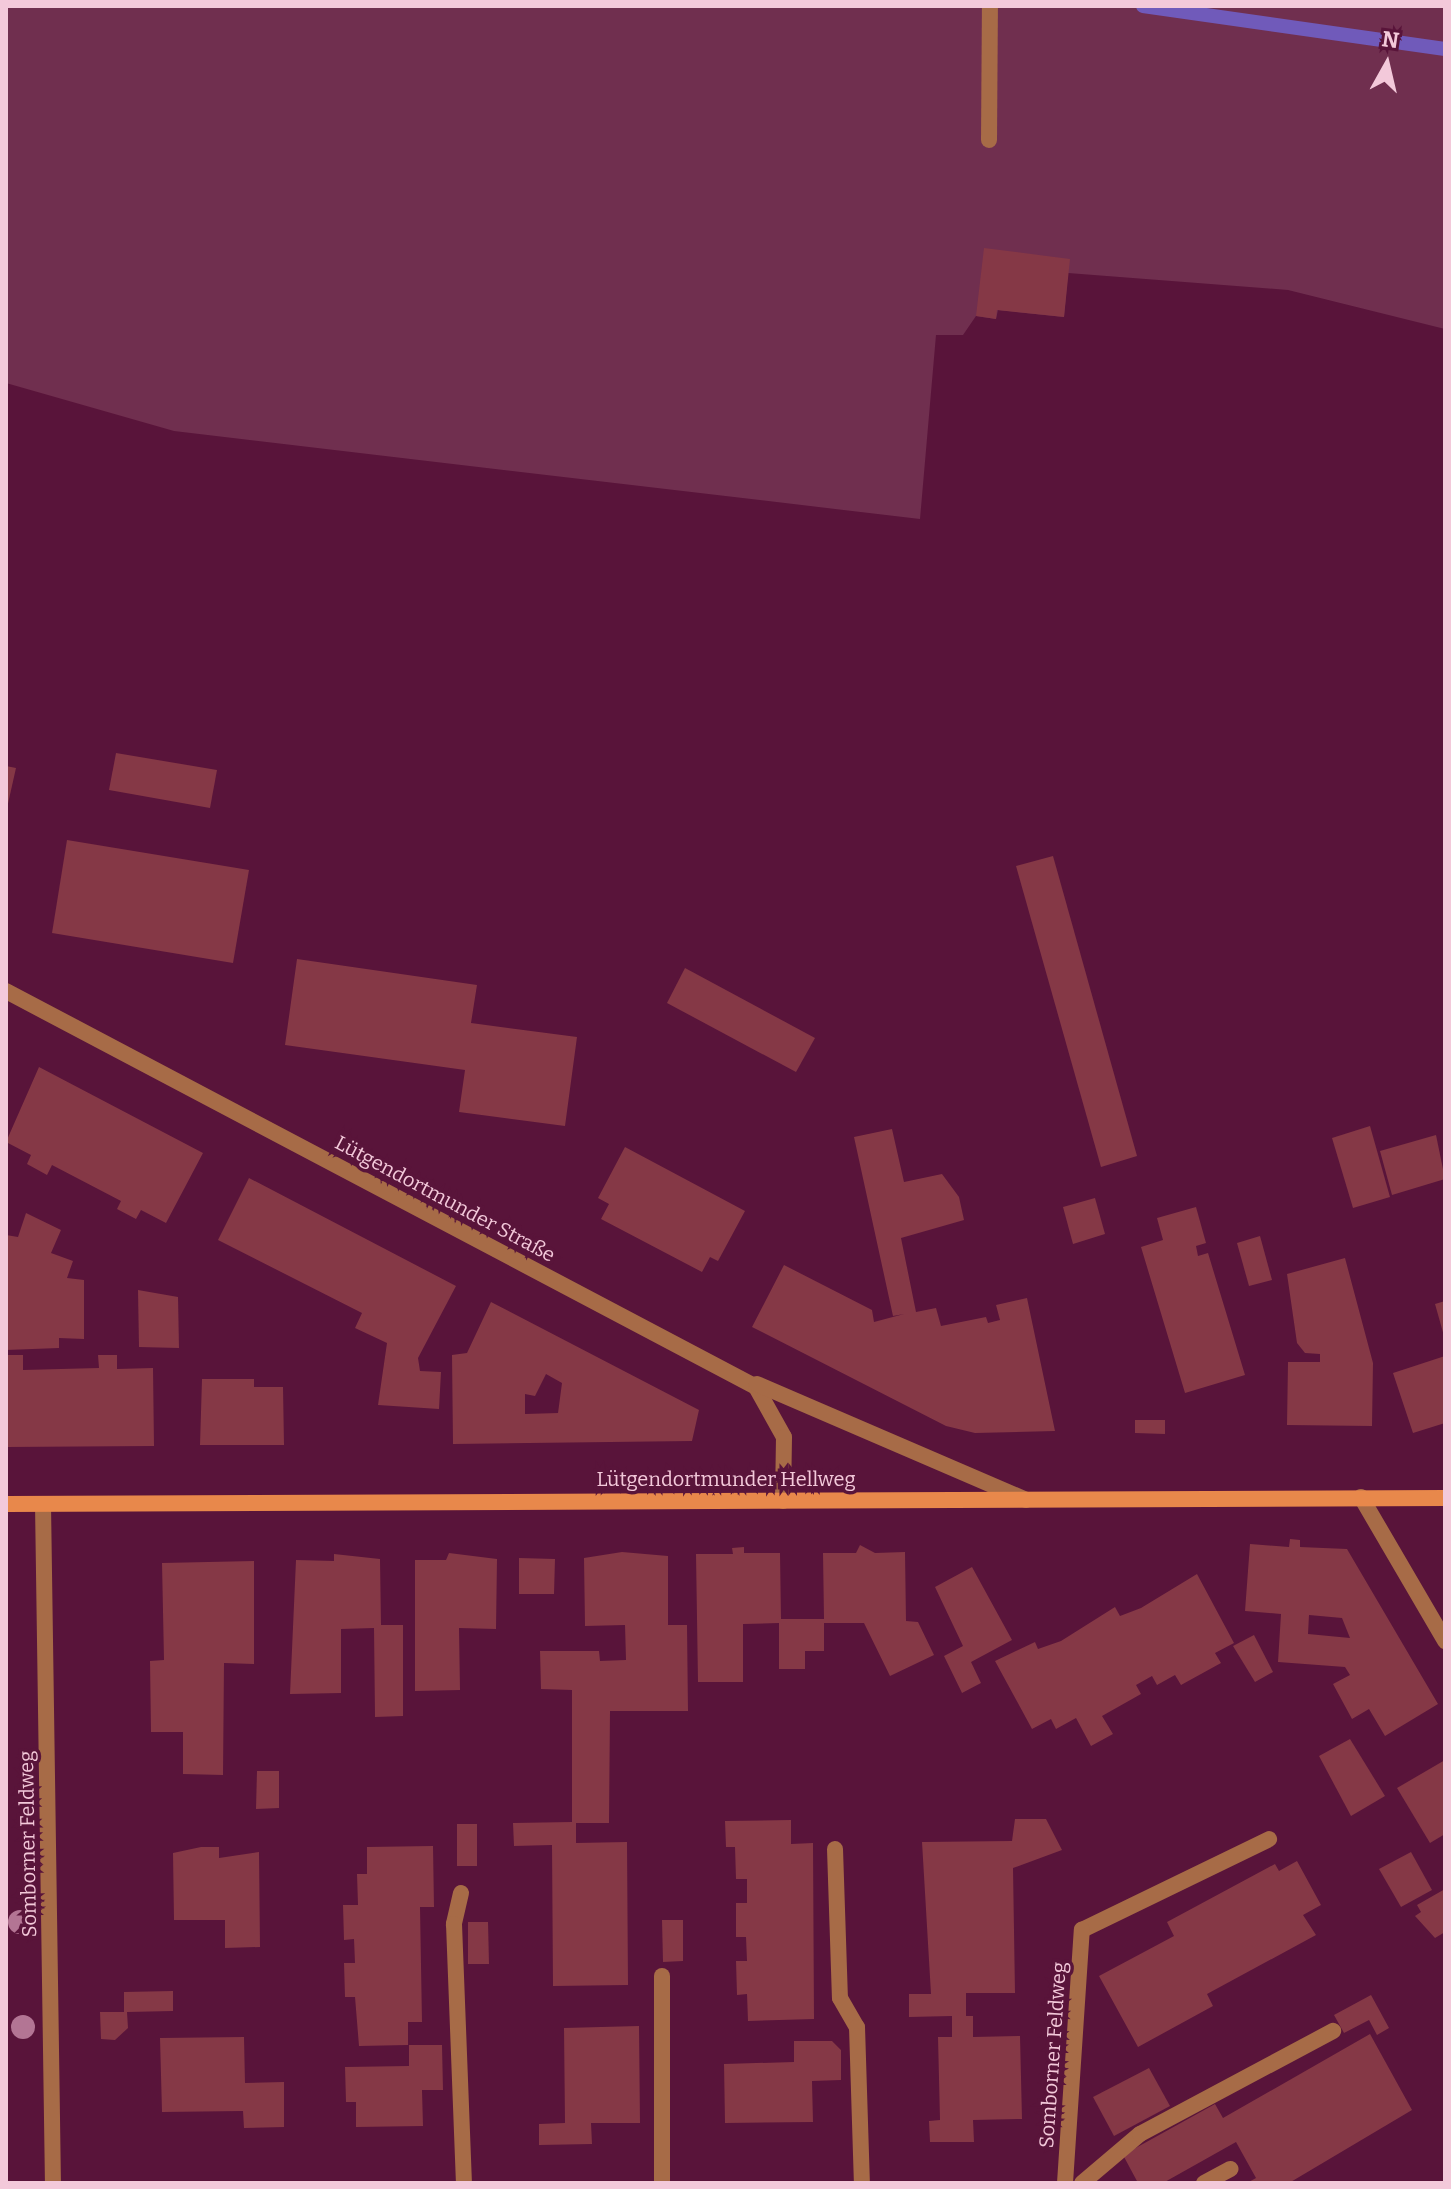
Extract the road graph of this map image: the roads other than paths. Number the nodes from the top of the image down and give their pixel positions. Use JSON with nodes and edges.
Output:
{"nodes":[{"id":1,"x":990,"y":6,"type":"edge"},
{"id":2,"x":989,"y":140,"type":"dead end"},
{"id":3,"x":6,"y":991,"type":"edge"},
{"id":4,"x":737,"y":1376,"type":"junction"},
{"id":5,"x":1361,"y":1497,"type":"junction"},
{"id":6,"x":1445,"y":1498,"type":"edge"},
{"id":7,"x":783,"y":1501,"type":"junction"},
{"id":8,"x":1028,"y":1501,"type":"junction"},
{"id":9,"x":6,"y":1504,"type":"edge"},
{"id":10,"x":43,"y":1504,"type":"junction"},
{"id":11,"x":1445,"y":1641,"type":"edge"},
{"id":12,"x":1269,"y":1839,"type":"dead end"},
{"id":13,"x":835,"y":1849,"type":"dead end"},
{"id":14,"x":461,"y":1893,"type":"dead end"},
{"id":15,"x":662,"y":1976,"type":"dead end"},
{"id":16,"x":1333,"y":2031,"type":"dead end"},
{"id":17,"x":1230,"y":2169,"type":"dead end"},
{"id":18,"x":53,"y":2183,"type":"edge"},
{"id":19,"x":464,"y":2183,"type":"edge"},
{"id":20,"x":662,"y":2183,"type":"edge"},
{"id":21,"x":862,"y":2183,"type":"edge"},
{"id":22,"x":1065,"y":2183,"type":"edge"},
{"id":23,"x":1082,"y":2183,"type":"edge"},
{"id":24,"x":1204,"y":2183,"type":"edge"}],
"edges":[{"from":1,"to":2,"type":"street"},
{"from":3,"to":4,"type":"street","name":"Lütgendortmunder Straße"},
{"from":4,"to":7,"type":"street","name":"Lütgendortmunder Straße"},
{"from":4,"to":8,"type":"street"},
{"from":5,"to":6,"type":"main road","name":"Lütgendortmunder Hellweg"},
{"from":5,"to":8,"type":"main road","name":"Lütgendortmunder Hellweg"},
{"from":5,"to":11,"type":"street"},
{"from":7,"to":8,"type":"main road","name":"Lütgendortmunder Hellweg"},
{"from":7,"to":10,"type":"main road","name":"Lütgendortmunder Hellweg"},
{"from":9,"to":10,"type":"main road","name":"Lütgendortmunder Hellweg"},
{"from":10,"to":18,"type":"street","name":"Somborner Feldweg"},
{"from":12,"to":22,"type":"street","name":"Somborner Feldweg"},
{"from":13,"to":21,"type":"street"},
{"from":14,"to":19,"type":"street"},
{"from":15,"to":20,"type":"street"},
{"from":16,"to":23,"type":"street"},
{"from":17,"to":24,"type":"street"}]}
